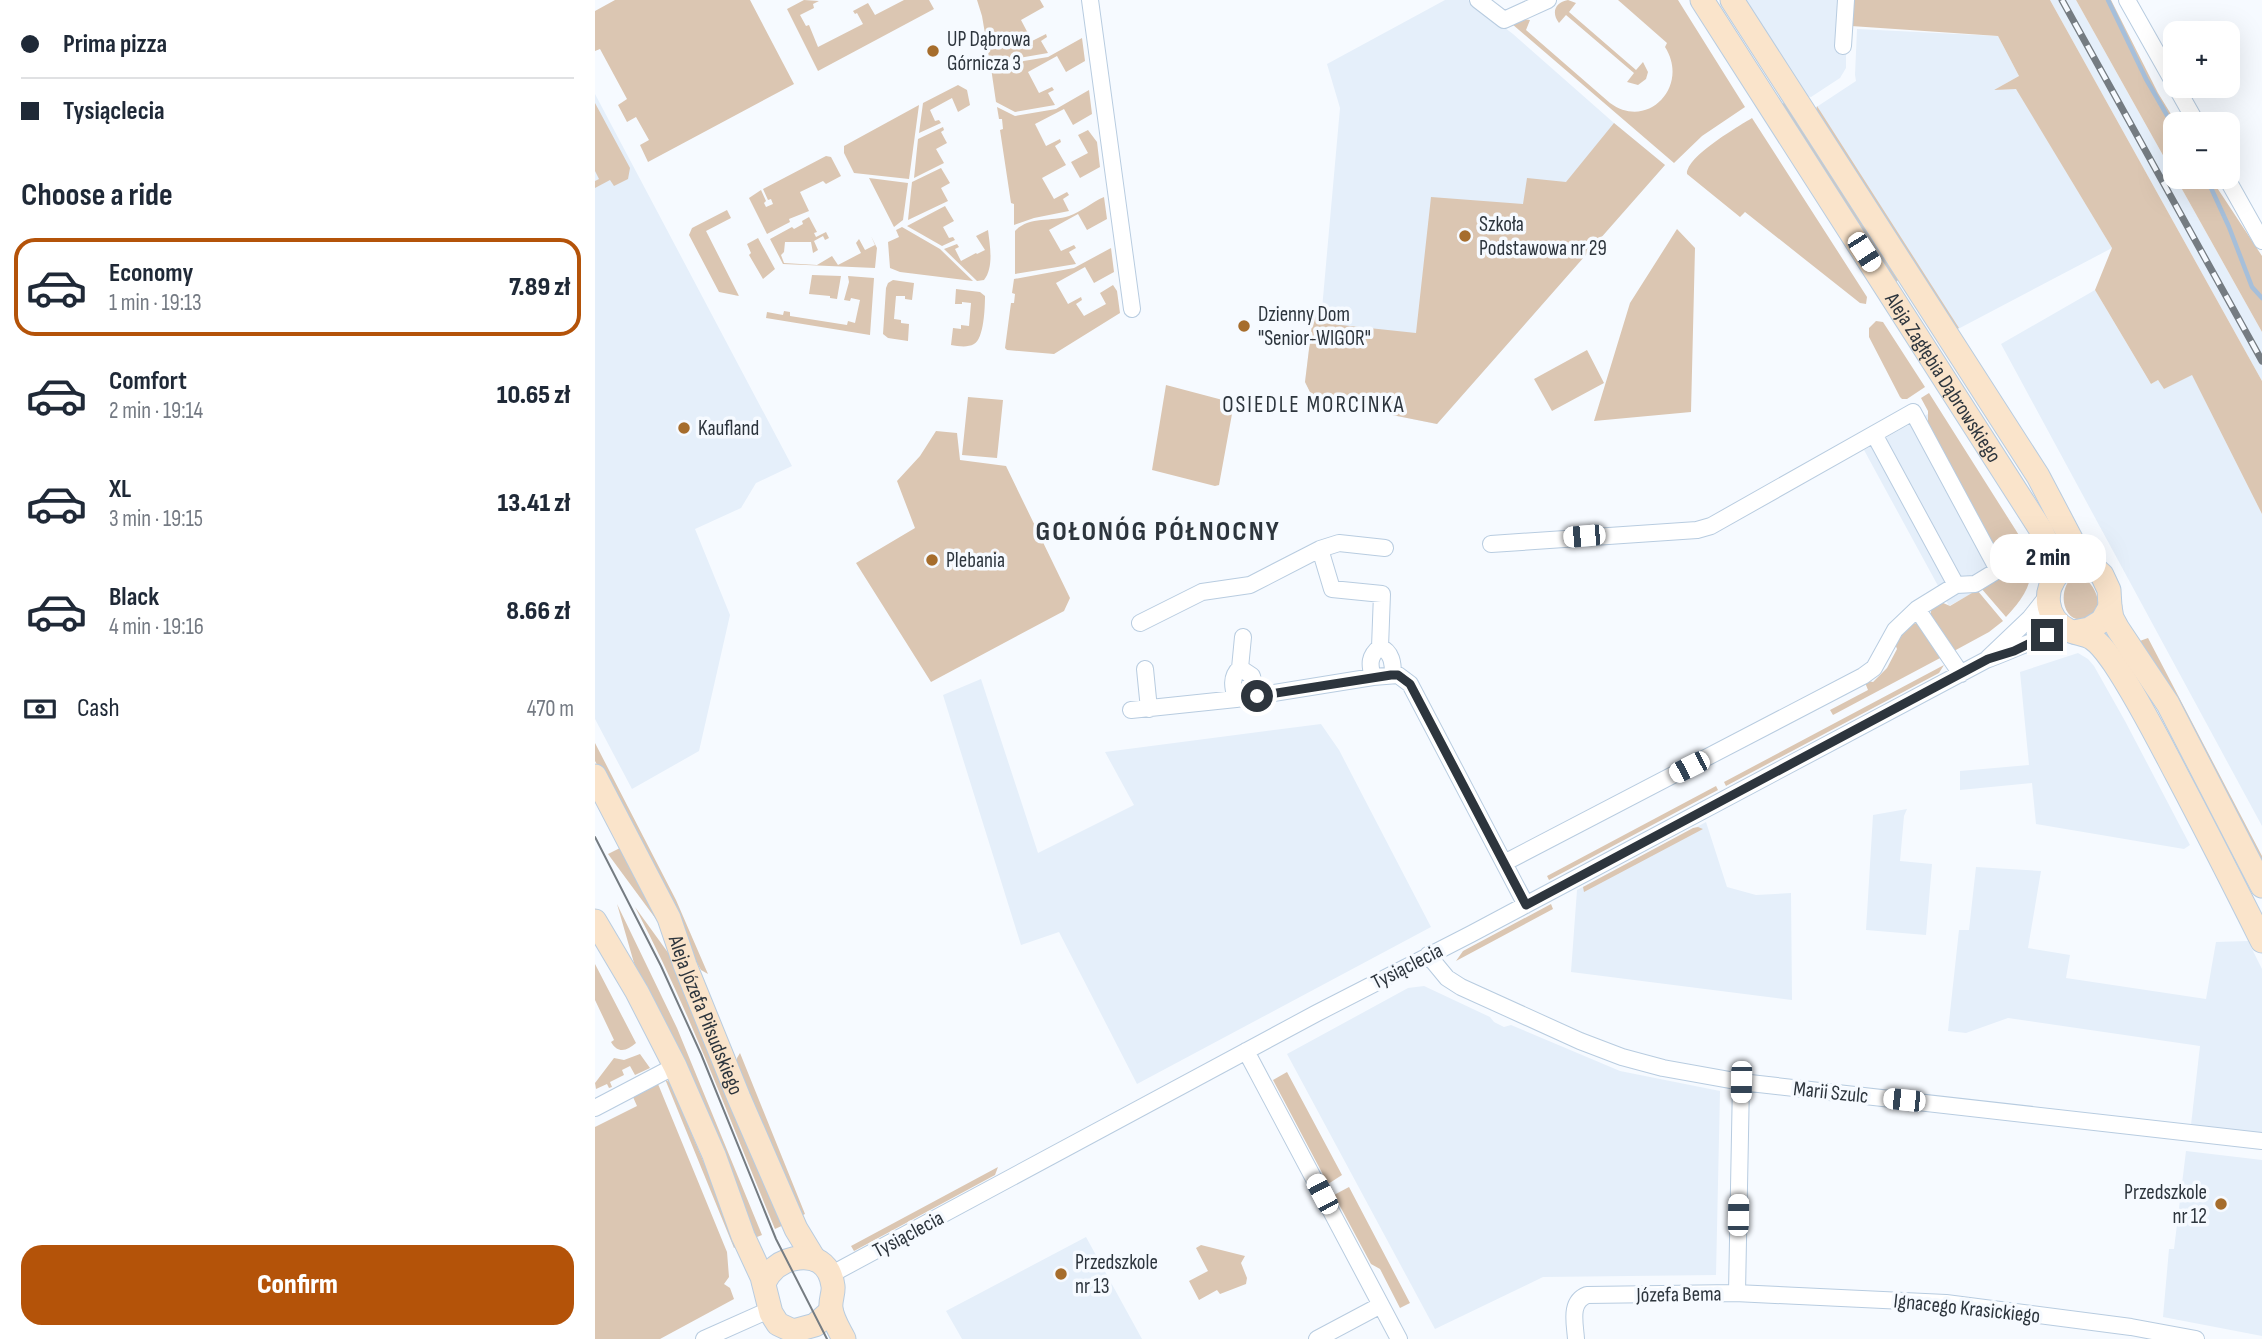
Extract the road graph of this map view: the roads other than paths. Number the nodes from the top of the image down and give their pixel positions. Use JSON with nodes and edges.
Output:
{"nodes":[{"id":1,"x":1090,"y":0,"type":"edge"},
{"id":2,"x":1479,"y":0,"type":"edge"},
{"id":3,"x":1548,"y":0,"type":"edge"},
{"id":4,"x":1702,"y":0,"type":"edge"},
{"id":5,"x":1732,"y":0,"type":"edge"},
{"id":6,"x":1846,"y":0,"type":"edge"},
{"id":7,"x":2127,"y":0,"type":"edge"},
{"id":8,"x":1843,"y":46,"type":"dead end"},
{"id":9,"x":2190,"y":112,"type":"edge"},
{"id":10,"x":2233,"y":189,"type":"edge"},
{"id":11,"x":2262,"y":241,"type":"edge"},
{"id":12,"x":1915,"y":285,"type":"junction"},
{"id":13,"x":1895,"y":299,"type":"junction"},
{"id":14,"x":1132,"y":309,"type":"dead end"},
{"id":15,"x":1874,"y":434,"type":"junction"},
{"id":16,"x":1491,"y":544,"type":"dead end"},
{"id":17,"x":1385,"y":548,"type":"dead end"},
{"id":18,"x":1320,"y":549,"type":"junction"},
{"id":19,"x":2093,"y":568,"type":"junction"},
{"id":20,"x":1956,"y":585,"type":"junction"},
{"id":21,"x":2050,"y":588,"type":"junction"},
{"id":22,"x":2110,"y":607,"type":"junction"},
{"id":23,"x":1917,"y":609,"type":"junction"},
{"id":24,"x":1140,"y":622,"type":"dead end"},
{"id":25,"x":2071,"y":631,"type":"junction"},
{"id":26,"x":1243,"y":637,"type":"dead end"},
{"id":27,"x":1380,"y":647,"type":"junction"},
{"id":28,"x":1986,"y":660,"type":"junction"},
{"id":29,"x":1240,"y":668,"type":"junction"},
{"id":30,"x":1145,"y":669,"type":"dead end"},
{"id":31,"x":1961,"y":674,"type":"junction"},
{"id":32,"x":1393,"y":675,"type":"junction"},
{"id":33,"x":1373,"y":677,"type":"junction"},
{"id":34,"x":1257,"y":696,"type":"junction"},
{"id":35,"x":1236,"y":699,"type":"junction"},
{"id":36,"x":1149,"y":709,"type":"junction"},
{"id":37,"x":1131,"y":710,"type":"dead end"},
{"id":38,"x":595,"y":776,"type":"edge"},
{"id":39,"x":1504,"y":863,"type":"junction"},
{"id":40,"x":2262,"y":886,"type":"edge"},
{"id":41,"x":1526,"y":905,"type":"junction"},
{"id":42,"x":595,"y":921,"type":"edge"},
{"id":43,"x":2262,"y":941,"type":"edge"},
{"id":44,"x":1428,"y":955,"type":"junction"},
{"id":45,"x":1246,"y":1051,"type":"junction"},
{"id":46,"x":675,"y":1066,"type":"junction"},
{"id":47,"x":1741,"y":1082,"type":"junction"},
{"id":48,"x":595,"y":1108,"type":"edge"},
{"id":49,"x":2262,"y":1141,"type":"edge"},
{"id":50,"x":813,"y":1257,"type":"junction"},
{"id":51,"x":830,"y":1275,"type":"junction"},
{"id":52,"x":764,"y":1283,"type":"junction"},
{"id":53,"x":1737,"y":1293,"type":"junction"},
{"id":54,"x":1381,"y":1305,"type":"junction"},
{"id":55,"x":769,"y":1310,"type":"junction"},
{"id":56,"x":831,"y":1311,"type":"junction"},
{"id":57,"x":797,"y":1335,"type":"edge"},
{"id":58,"x":704,"y":1339,"type":"edge"},
{"id":59,"x":844,"y":1339,"type":"edge"},
{"id":60,"x":1317,"y":1339,"type":"edge"},
{"id":61,"x":1399,"y":1339,"type":"edge"},
{"id":62,"x":1576,"y":1339,"type":"edge"},
{"id":63,"x":2196,"y":1339,"type":"edge"}],
"edges":[{"from":1,"to":14,"type":"street"},
{"from":2,"to":3,"type":"street"},
{"from":4,"to":13,"type":"street","name":"Aleja Zagłębia Dąbrowskiego"},
{"from":5,"to":12,"type":"street","name":"Aleja Zagłębia Dąbrowskiego"},
{"from":6,"to":8,"type":"street"},
{"from":7,"to":9,"type":"street"},
{"from":10,"to":11,"type":"street"},
{"from":12,"to":13,"type":"street"},
{"from":12,"to":19,"type":"street","name":"Aleja Zagłębia Dąbrowskiego"},
{"from":13,"to":21,"type":"street","name":"Aleja Zagłębia Dąbrowskiego"},
{"from":15,"to":16,"type":"street"},
{"from":15,"to":20,"type":"street"},
{"from":15,"to":20,"type":"street"},
{"from":17,"to":18,"type":"street"},
{"from":18,"to":24,"type":"street"},
{"from":18,"to":27,"type":"street"},
{"from":19,"to":21,"type":"street"},
{"from":19,"to":22,"type":"street"},
{"from":20,"to":23,"type":"street"},
{"from":21,"to":25,"type":"street"},
{"from":21,"to":28,"type":"street","name":"Tysiąclecia"},
{"from":22,"to":25,"type":"street"},
{"from":22,"to":40,"type":"street"},
{"from":23,"to":31,"type":"street"},
{"from":23,"to":39,"type":"street"},
{"from":25,"to":28,"type":"street","name":"Tysiąclecia"},
{"from":25,"to":43,"type":"street"},
{"from":26,"to":29,"type":"street"},
{"from":27,"to":32,"type":"street"},
{"from":27,"to":33,"type":"street"},
{"from":28,"to":31,"type":"street","name":"Tysiąclecia"},
{"from":29,"to":34,"type":"street"},
{"from":29,"to":35,"type":"street"},
{"from":30,"to":36,"type":"street"},
{"from":31,"to":41,"type":"street","name":"Tysiąclecia"},
{"from":32,"to":33,"type":"street"},
{"from":32,"to":39,"type":"street"},
{"from":33,"to":34,"type":"street"},
{"from":34,"to":35,"type":"street"},
{"from":35,"to":36,"type":"street"},
{"from":36,"to":37,"type":"street"},
{"from":38,"to":50,"type":"street","name":"Aleja Józefa Piłsudskiego"},
{"from":39,"to":41,"type":"street"},
{"from":41,"to":44,"type":"street","name":"Tysiąclecia"},
{"from":42,"to":46,"type":"street"},
{"from":44,"to":45,"type":"street","name":"Tysiąclecia"},
{"from":44,"to":47,"type":"street","name":"Marii Szulc"},
{"from":45,"to":51,"type":"street","name":"Tysiąclecia"},
{"from":45,"to":54,"type":"street"},
{"from":46,"to":48,"type":"street"},
{"from":46,"to":52,"type":"street"},
{"from":47,"to":49,"type":"street","name":"Marii Szulc"},
{"from":47,"to":53,"type":"street","name":"Józefa Bema"},
{"from":50,"to":51,"type":"street"},
{"from":50,"to":52,"type":"street"},
{"from":51,"to":56,"type":"street"},
{"from":52,"to":55,"type":"street"},
{"from":53,"to":62,"type":"street","name":"Józefa Bema"},
{"from":53,"to":63,"type":"street","name":"Ignacego Krasickiego"},
{"from":54,"to":60,"type":"street"},
{"from":54,"to":61,"type":"street"},
{"from":55,"to":57,"type":"street"},
{"from":55,"to":58,"type":"street"},
{"from":56,"to":57,"type":"street"},
{"from":56,"to":59,"type":"street"}]}
